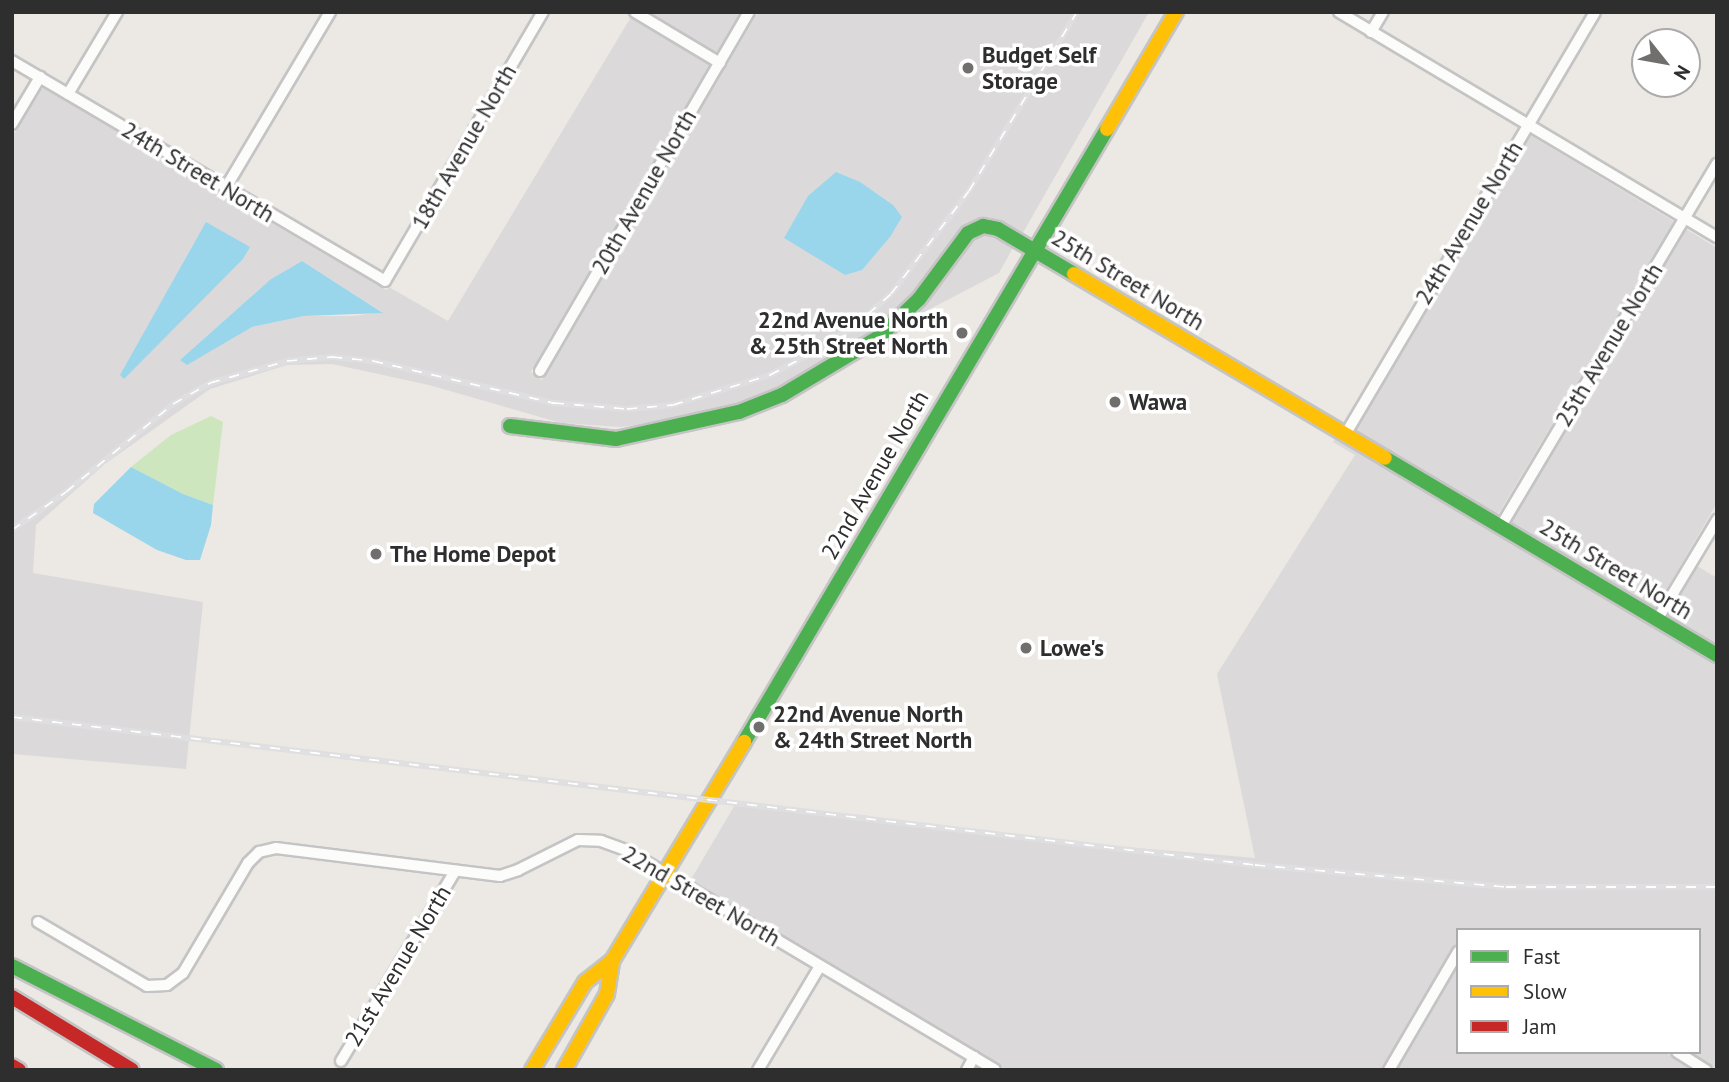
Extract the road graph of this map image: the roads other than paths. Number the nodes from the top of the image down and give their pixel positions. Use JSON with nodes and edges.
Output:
{"nodes":[{"id":1,"x":117,"y":12,"type":"edge"},
{"id":2,"x":330,"y":12,"type":"edge"},
{"id":3,"x":543,"y":12,"type":"edge"},
{"id":4,"x":635,"y":12,"type":"edge"},
{"id":5,"x":749,"y":12,"type":"edge"},
{"id":6,"x":1176,"y":12,"type":"edge"},
{"id":7,"x":1339,"y":12,"type":"edge"},
{"id":8,"x":1383,"y":12,"type":"edge"},
{"id":9,"x":1595,"y":12,"type":"edge"},
{"id":10,"x":1371,"y":32,"type":"junction"},
{"id":11,"x":12,"y":61,"type":"edge"},
{"id":12,"x":720,"y":63,"type":"junction"},
{"id":13,"x":40,"y":78,"type":"junction"},
{"id":14,"x":68,"y":94,"type":"junction"},
{"id":15,"x":12,"y":124,"type":"edge"},
{"id":16,"x":1528,"y":124,"type":"junction"},
{"id":17,"x":1717,"y":163,"type":"edge"},
{"id":18,"x":225,"y":189,"type":"junction"},
{"id":19,"x":1684,"y":218,"type":"junction"},
{"id":20,"x":1717,"y":237,"type":"edge"},
{"id":21,"x":1033,"y":250,"type":"junction"},
{"id":22,"x":384,"y":281,"type":"joint"},
{"id":23,"x":540,"y":371,"type":"dead end"},
{"id":24,"x":510,"y":426,"type":"dead end"},
{"id":25,"x":1345,"y":435,"type":"junction"},
{"id":26,"x":1717,"y":520,"type":"edge"},
{"id":27,"x":1500,"y":526,"type":"junction"},
{"id":28,"x":1657,"y":620,"type":"junction"},
{"id":29,"x":1717,"y":655,"type":"edge"},
{"id":30,"x":455,"y":871,"type":"junction"},
{"id":31,"x":665,"y":873,"type":"junction"},
{"id":32,"x":38,"y":922,"type":"dead end"},
{"id":33,"x":1456,"y":955,"type":"edge"},
{"id":34,"x":612,"y":961,"type":"junction"},
{"id":35,"x":12,"y":966,"type":"edge"},
{"id":36,"x":820,"y":966,"type":"junction"},
{"id":37,"x":12,"y":997,"type":"edge"},
{"id":38,"x":1679,"y":1054,"type":"edge"},
{"id":39,"x":974,"y":1057,"type":"junction"},
{"id":40,"x":341,"y":1061,"type":"dead end"},
{"id":41,"x":12,"y":1066,"type":"edge"},
{"id":42,"x":19,"y":1070,"type":"edge"},
{"id":43,"x":132,"y":1070,"type":"edge"},
{"id":44,"x":216,"y":1070,"type":"edge"},
{"id":45,"x":532,"y":1070,"type":"edge"},
{"id":46,"x":564,"y":1070,"type":"edge"},
{"id":47,"x":758,"y":1070,"type":"edge"},
{"id":48,"x":967,"y":1070,"type":"edge"},
{"id":49,"x":995,"y":1070,"type":"edge"},
{"id":50,"x":1389,"y":1070,"type":"edge"},
{"id":51,"x":1706,"y":1070,"type":"edge"}],
"edges":[{"from":1,"to":14,"type":"street"},
{"from":2,"to":18,"type":"street"},
{"from":3,"to":22,"type":"street","name":"18th Avenue North"},
{"from":4,"to":12,"type":"street"},
{"from":5,"to":12,"type":"street","name":"20th Avenue North"},
{"from":6,"to":21,"type":"main road","name":"22nd Avenue North"},
{"from":7,"to":10,"type":"street"},
{"from":8,"to":10,"type":"street"},
{"from":9,"to":16,"type":"street","name":"24th Avenue North"},
{"from":10,"to":16,"type":"street"},
{"from":11,"to":13,"type":"street","name":"24th Street North"},
{"from":12,"to":23,"type":"street","name":"20th Avenue North"},
{"from":13,"to":14,"type":"street","name":"24th Street North"},
{"from":13,"to":15,"type":"street"},
{"from":14,"to":18,"type":"street","name":"24th Street North"},
{"from":16,"to":19,"type":"street"},
{"from":16,"to":25,"type":"street","name":"24th Avenue North"},
{"from":17,"to":19,"type":"street","name":"25th Avenue North"},
{"from":18,"to":22,"type":"street","name":"24th Street North"},
{"from":19,"to":20,"type":"street"},
{"from":19,"to":27,"type":"street","name":"25th Avenue North"},
{"from":21,"to":24,"type":"main road","name":"25th Street North"},
{"from":21,"to":25,"type":"main road","name":"25th Street North"},
{"from":21,"to":31,"type":"main road","name":"22nd Avenue North"},
{"from":25,"to":27,"type":"main road","name":"25th Street North"},
{"from":26,"to":28,"type":"street"},
{"from":27,"to":28,"type":"main road","name":"25th Street North"},
{"from":28,"to":29,"type":"main road","name":"25th Street North"},
{"from":30,"to":31,"type":"street","name":"22nd Street North"},
{"from":30,"to":32,"type":"street","name":"22nd Street North"},
{"from":30,"to":40,"type":"street","name":"21st Avenue North"},
{"from":31,"to":34,"type":"main road","name":"22nd Avenue North"},
{"from":31,"to":36,"type":"street","name":"22nd Street North"},
{"from":33,"to":50,"type":"street"},
{"from":34,"to":45,"type":"main road","name":"22nd Avenue North"},
{"from":34,"to":46,"type":"main road","name":"22nd Avenue North"},
{"from":35,"to":44,"type":"main road"},
{"from":36,"to":39,"type":"street","name":"22nd Street North"},
{"from":36,"to":47,"type":"street"},
{"from":37,"to":43,"type":"main road"},
{"from":38,"to":51,"type":"street"},
{"from":39,"to":48,"type":"street"},
{"from":39,"to":49,"type":"street","name":"22nd Street North"},
{"from":41,"to":42,"type":"main road"}]}
